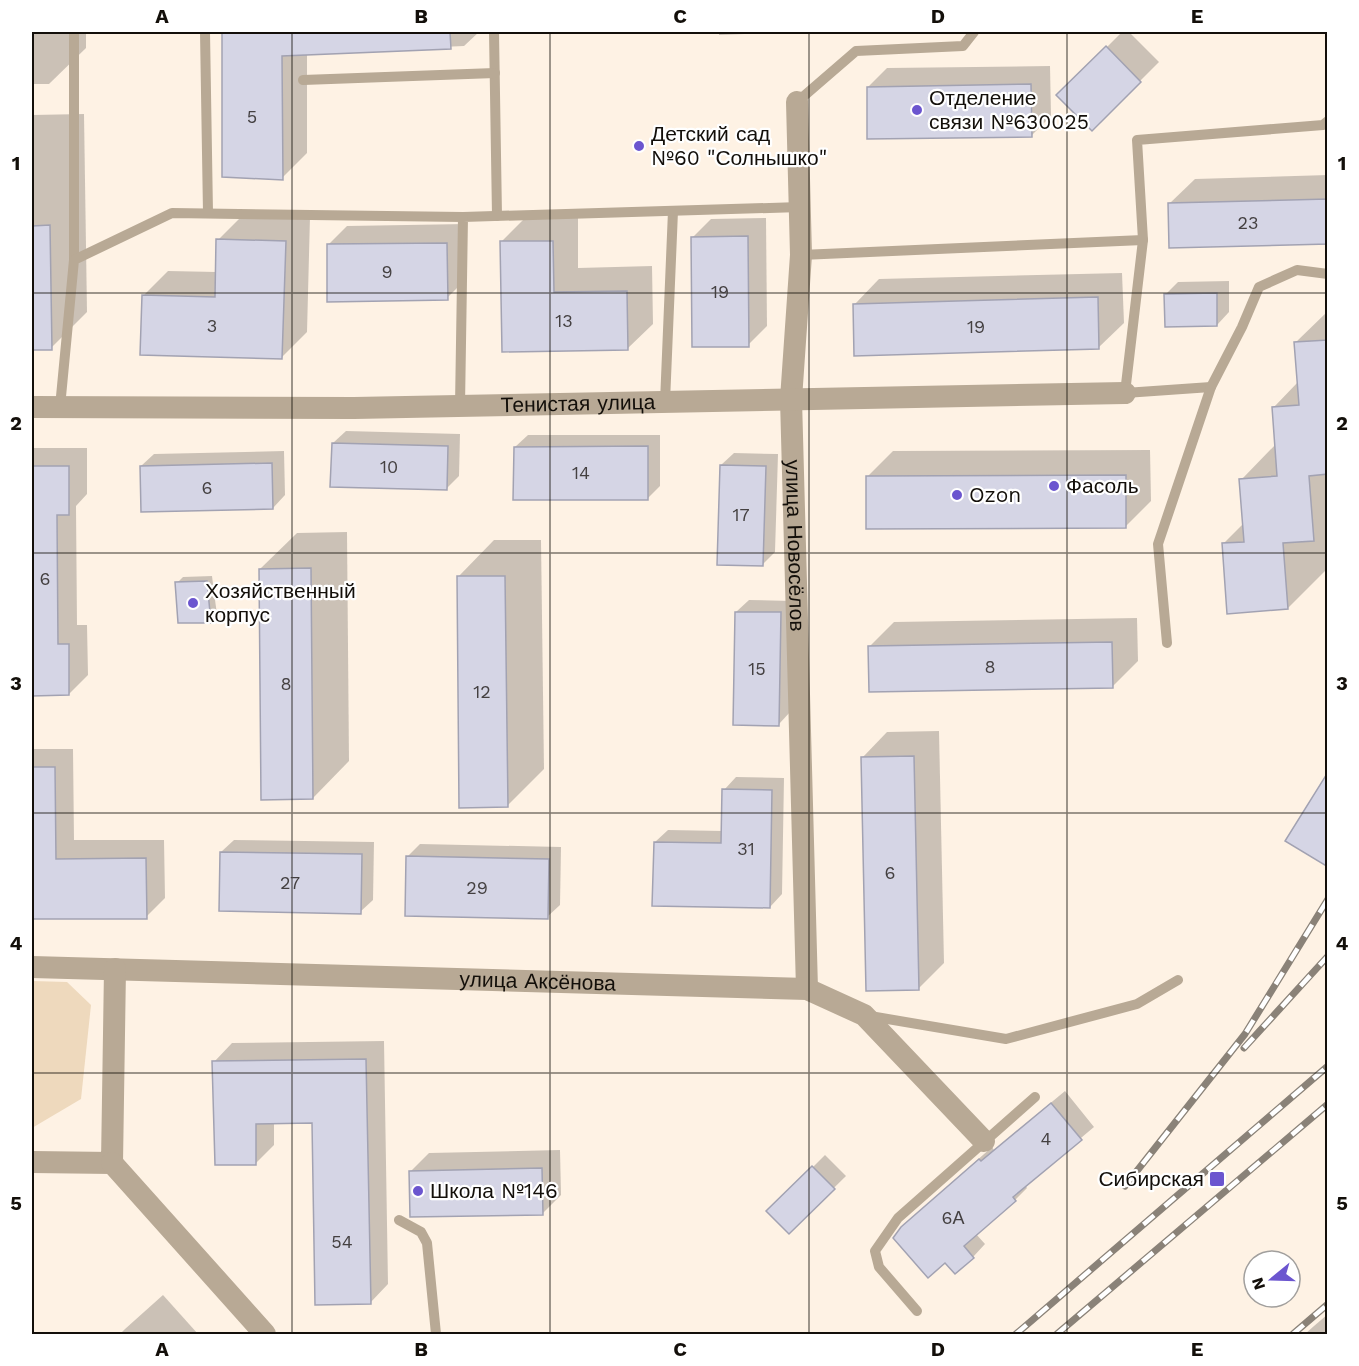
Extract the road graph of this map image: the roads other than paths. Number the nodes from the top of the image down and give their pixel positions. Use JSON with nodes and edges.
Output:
{"nodes":[{"id":1,"x":74,"y":32,"type":"edge"},
{"id":2,"x":205,"y":32,"type":"edge"},
{"id":3,"x":494,"y":32,"type":"edge"},
{"id":4,"x":974,"y":32,"type":"edge"},
{"id":5,"x":495,"y":73,"type":"junction"},
{"id":6,"x":303,"y":80,"type":"dead end"},
{"id":7,"x":797,"y":102,"type":"joint"},
{"id":8,"x":1328,"y":122,"type":"edge"},
{"id":9,"x":800,"y":207,"type":"junction"},
{"id":10,"x":673,"y":211,"type":"junction"},
{"id":11,"x":208,"y":213,"type":"junction"},
{"id":12,"x":497,"y":216,"type":"junction"},
{"id":13,"x":463,"y":217,"type":"junction"},
{"id":14,"x":1143,"y":240,"type":"junction"},
{"id":15,"x":801,"y":255,"type":"junction"},
{"id":16,"x":74,"y":260,"type":"junction"},
{"id":17,"x":1328,"y":274,"type":"edge"},
{"id":18,"x":1211,"y":387,"type":"junction"},
{"id":19,"x":1125,"y":393,"type":"junction"},
{"id":20,"x":791,"y":399,"type":"junction"},
{"id":21,"x":665,"y":402,"type":"junction"},
{"id":22,"x":460,"y":406,"type":"junction"},
{"id":23,"x":32,"y":407,"type":"edge"},
{"id":24,"x":60,"y":407,"type":"junction"},
{"id":25,"x":1167,"y":643,"type":"dead end"},
{"id":26,"x":32,"y":967,"type":"edge"},
{"id":27,"x":115,"y":969,"type":"junction"},
{"id":28,"x":1178,"y":981,"type":"dead end"},
{"id":29,"x":807,"y":989,"type":"junction"},
{"id":30,"x":864,"y":1015,"type":"junction"},
{"id":31,"x":1035,"y":1097,"type":"dead end"},
{"id":32,"x":984,"y":1141,"type":"junction"},
{"id":33,"x":32,"y":1162,"type":"edge"},
{"id":34,"x":112,"y":1163,"type":"junction"},
{"id":35,"x":399,"y":1220,"type":"dead end"},
{"id":36,"x":917,"y":1311,"type":"dead end"},
{"id":37,"x":265,"y":1335,"type":"edge"},
{"id":38,"x":436,"y":1335,"type":"edge"}],
"edges":[{"from":1,"to":16,"type":"lane"},
{"from":2,"to":11,"type":"lane"},
{"from":3,"to":5,"type":"lane"},
{"from":4,"to":7,"type":"lane"},
{"from":5,"to":6,"type":"lane"},
{"from":5,"to":12,"type":"lane"},
{"from":7,"to":9,"type":"street","name":"улица Новосёлов"},
{"from":8,"to":14,"type":"lane"},
{"from":9,"to":10,"type":"lane"},
{"from":9,"to":15,"type":"street","name":"улица Новосёлов"},
{"from":10,"to":12,"type":"lane"},
{"from":10,"to":21,"type":"lane"},
{"from":11,"to":13,"type":"lane"},
{"from":11,"to":16,"type":"lane"},
{"from":12,"to":13,"type":"lane"},
{"from":13,"to":22,"type":"lane"},
{"from":14,"to":15,"type":"lane"},
{"from":14,"to":19,"type":"lane"},
{"from":15,"to":20,"type":"street","name":"улица Новосёлов"},
{"from":16,"to":24,"type":"lane"},
{"from":17,"to":18,"type":"lane"},
{"from":18,"to":19,"type":"lane"},
{"from":18,"to":25,"type":"lane"},
{"from":19,"to":20,"type":"street","name":"Тенистая улица"},
{"from":20,"to":21,"type":"street","name":"Тенистая улица"},
{"from":20,"to":29,"type":"street","name":"улица Новосёлов"},
{"from":21,"to":22,"type":"street","name":"Тенистая улица"},
{"from":22,"to":24,"type":"street","name":"Тенистая улица"},
{"from":23,"to":24,"type":"street","name":"Тенистая улица"},
{"from":26,"to":27,"type":"street","name":"улица Аксёнова"},
{"from":27,"to":29,"type":"street","name":"улица Аксёнова"},
{"from":27,"to":34,"type":"street"},
{"from":28,"to":30,"type":"lane"},
{"from":29,"to":30,"type":"street","name":"улица Аксёнова"},
{"from":30,"to":32,"type":"street","name":"улица Аксёнова"},
{"from":31,"to":32,"type":"lane"},
{"from":32,"to":36,"type":"lane"},
{"from":33,"to":34,"type":"street"},
{"from":34,"to":37,"type":"street"},
{"from":35,"to":38,"type":"lane"}]}
